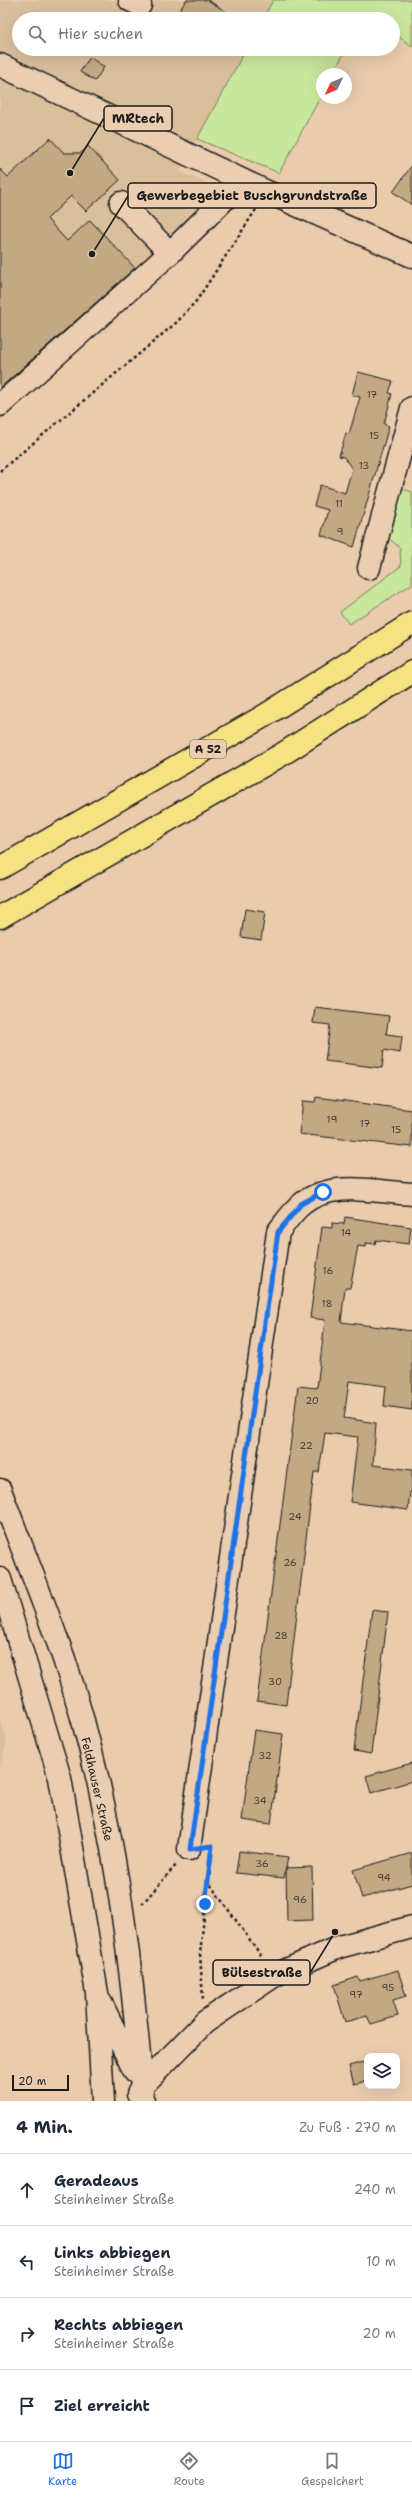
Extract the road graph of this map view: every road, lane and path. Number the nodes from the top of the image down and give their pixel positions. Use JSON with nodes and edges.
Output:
{"nodes":[{"id":1,"x":0,"y":65,"type":"edge"},
{"id":2,"x":243,"y":181,"type":"junction"},
{"id":3,"x":265,"y":191,"type":"junction"},
{"id":4,"x":121,"y":203,"type":"dead end"},
{"id":5,"x":170,"y":253,"type":"junction"},
{"id":6,"x":412,"y":256,"type":"edge"},
{"id":7,"x":0,"y":404,"type":"edge"},
{"id":8,"x":412,"y":408,"type":"edge"},
{"id":9,"x":0,"y":471,"type":"edge"},
{"id":10,"x":369,"y":568,"type":"dead end"},
{"id":11,"x":412,"y":623,"type":"edge"},
{"id":12,"x":412,"y":672,"type":"edge"},
{"id":13,"x":0,"y":868,"type":"edge"},
{"id":14,"x":0,"y":917,"type":"edge"},
{"id":15,"x":412,"y":1194,"type":"edge"},
{"id":16,"x":0,"y":1490,"type":"edge"},
{"id":17,"x":0,"y":1579,"type":"edge"},
{"id":18,"x":190,"y":1849,"type":"junction"},
{"id":19,"x":207,"y":1880,"type":"junction"},
{"id":20,"x":124,"y":1923,"type":"junction"},
{"id":21,"x":412,"y":1927,"type":"edge"},
{"id":22,"x":275,"y":1975,"type":"junction"},
{"id":23,"x":97,"y":1993,"type":"junction"},
{"id":24,"x":205,"y":2022,"type":"junction"},
{"id":25,"x":140,"y":2096,"type":"edge"},
{"id":26,"x":103,"y":2101,"type":"edge"},
{"id":27,"x":158,"y":2101,"type":"edge"}],
"edges":[{"from":1,"to":2,"type":"street"},
{"from":2,"to":3,"type":"street"},
{"from":2,"to":5,"type":"street"},
{"from":3,"to":6,"type":"street"},
{"from":3,"to":9,"type":"path"},
{"from":4,"to":5,"type":"street"},
{"from":5,"to":7,"type":"street"},
{"from":8,"to":10,"type":"street"},
{"from":11,"to":13,"type":"highway","number":"A 52"},
{"from":12,"to":14,"type":"highway"},
{"from":15,"to":18,"type":"street"},
{"from":16,"to":20,"type":"street","name":"Feldhauser Straße"},
{"from":17,"to":23,"type":"street"},
{"from":18,"to":19,"type":"path"},
{"from":18,"to":20,"type":"path"},
{"from":19,"to":22,"type":"path"},
{"from":19,"to":24,"type":"path"},
{"from":20,"to":25,"type":"street","name":"Feldhauser Straße"},
{"from":21,"to":22,"type":"street"},
{"from":22,"to":24,"type":"street"},
{"from":23,"to":25,"type":"street"},
{"from":23,"to":26,"type":"street"},
{"from":24,"to":25,"type":"street"},
{"from":25,"to":27,"type":"street"}]}
